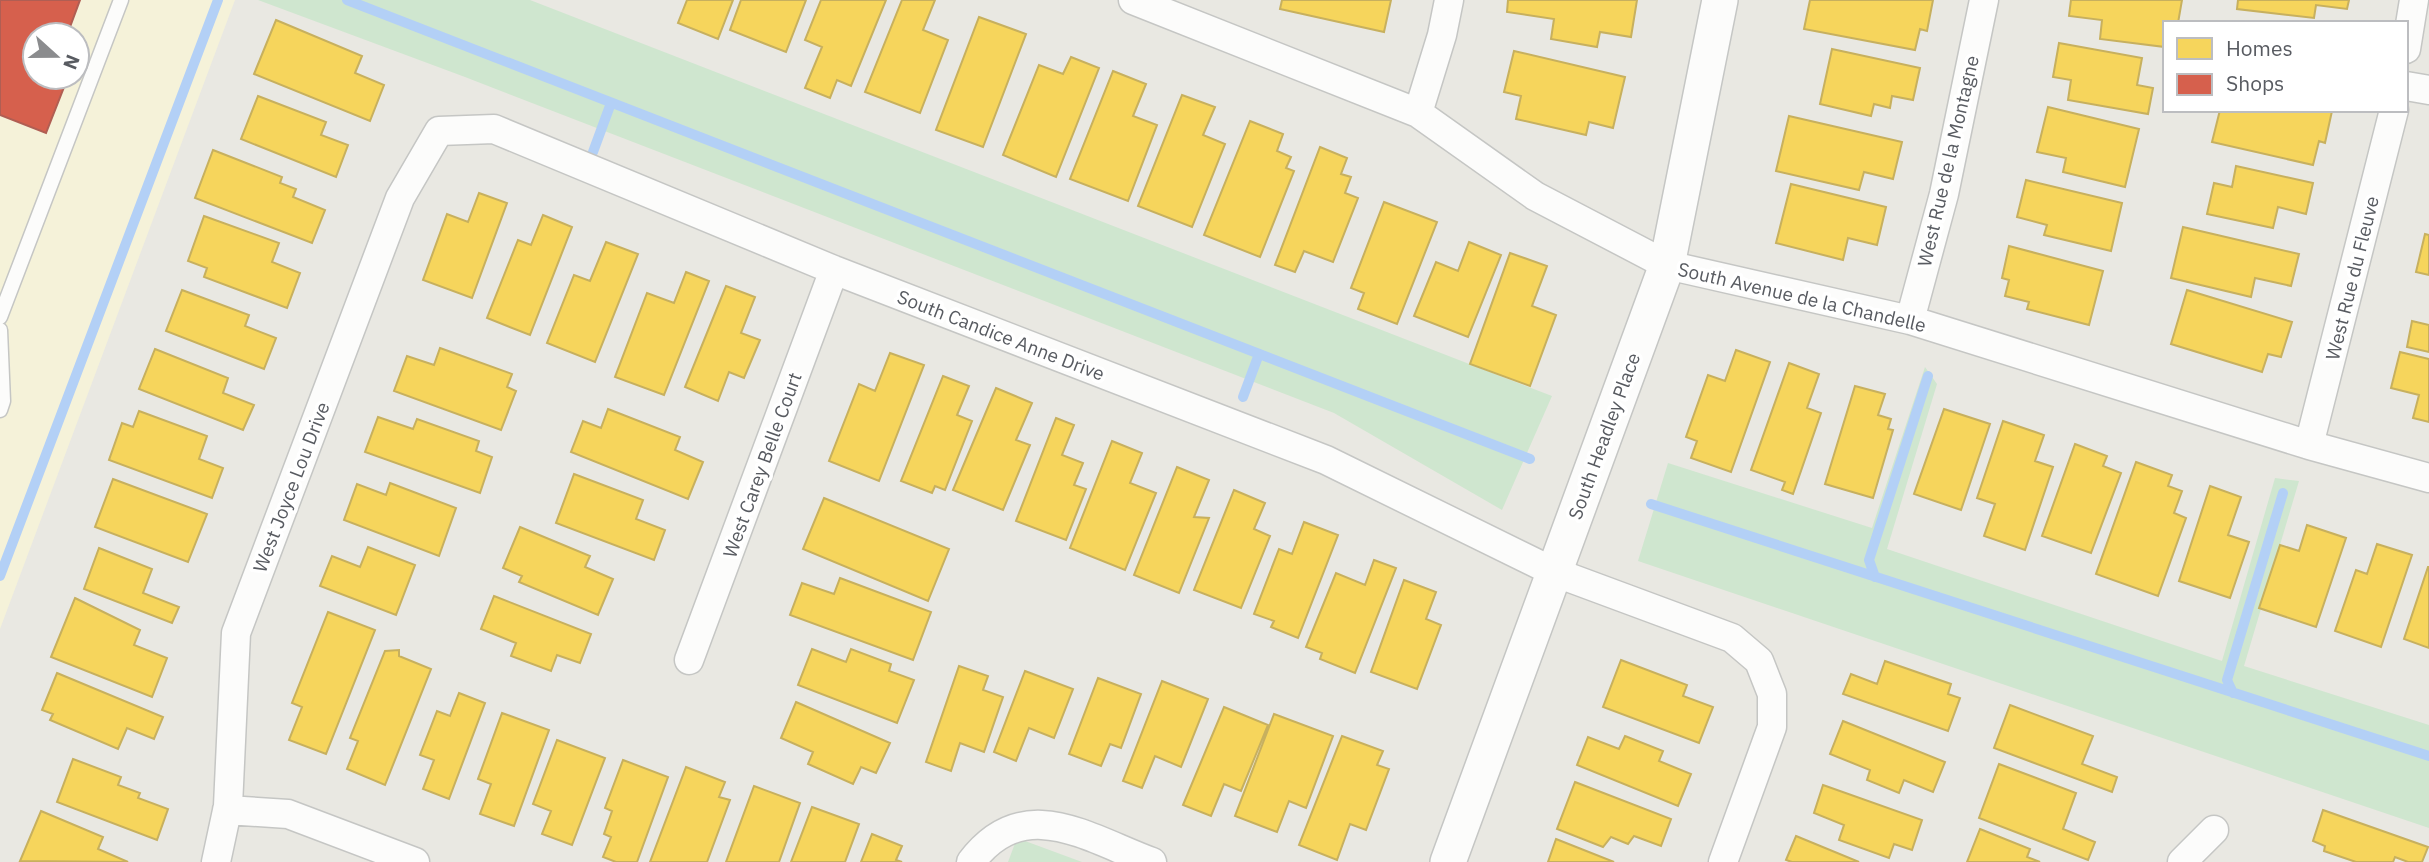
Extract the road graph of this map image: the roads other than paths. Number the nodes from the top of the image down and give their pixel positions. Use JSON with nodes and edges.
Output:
{"nodes":[{"id":1,"x":121,"y":0,"type":"edge"},
{"id":2,"x":1133,"y":0,"type":"edge"},
{"id":3,"x":1449,"y":0,"type":"edge"},
{"id":4,"x":1720,"y":0,"type":"edge"},
{"id":5,"x":1984,"y":0,"type":"edge"},
{"id":6,"x":2414,"y":0,"type":"edge"},
{"id":7,"x":2408,"y":37,"type":"edge"},
{"id":8,"x":2408,"y":86,"type":"edge"},
{"id":9,"x":2429,"y":90,"type":"edge"},
{"id":10,"x":2393,"y":112,"type":"edge"},
{"id":11,"x":1418,"y":113,"type":"junction"},
{"id":12,"x":439,"y":131,"type":"joint"},
{"id":13,"x":1667,"y":265,"type":"junction"},
{"id":14,"x":834,"y":270,"type":"junction"},
{"id":15,"x":0,"y":317,"type":"edge"},
{"id":16,"x":1910,"y":320,"type":"junction"},
{"id":17,"x":0,"y":330,"type":"edge"},
{"id":18,"x":0,"y":410,"type":"edge"},
{"id":19,"x":2309,"y":445,"type":"junction"},
{"id":20,"x":2429,"y":478,"type":"edge"},
{"id":21,"x":1554,"y":572,"type":"junction"},
{"id":22,"x":689,"y":660,"type":"dead end"},
{"id":23,"x":227,"y":810,"type":"junction"},
{"id":24,"x":2214,"y":831,"type":"dead end"},
{"id":25,"x":216,"y":862,"type":"edge"},
{"id":26,"x":415,"y":862,"type":"edge"},
{"id":27,"x":971,"y":862,"type":"edge"},
{"id":28,"x":1152,"y":862,"type":"edge"},
{"id":29,"x":1448,"y":862,"type":"edge"},
{"id":30,"x":1723,"y":862,"type":"edge"},
{"id":31,"x":2182,"y":862,"type":"edge"}],
"edges":[{"from":1,"to":15,"type":"lane"},
{"from":2,"to":11,"type":"street","name":"South Avenue de la Chandelle"},
{"from":3,"to":11,"type":"street"},
{"from":4,"to":13,"type":"street","name":"South Headley Place"},
{"from":5,"to":16,"type":"street","name":"West Rue de la Montagne"},
{"from":6,"to":7,"type":"street"},
{"from":8,"to":9,"type":"street"},
{"from":10,"to":19,"type":"street","name":"West Rue du Fleuve"},
{"from":11,"to":13,"type":"street","name":"South Avenue de la Chandelle"},
{"from":12,"to":14,"type":"street","name":"South Candice Anne Drive"},
{"from":12,"to":23,"type":"street","name":"West Joyce Lou Drive"},
{"from":13,"to":16,"type":"street","name":"South Avenue de la Chandelle"},
{"from":13,"to":21,"type":"street","name":"South Headley Place"},
{"from":14,"to":21,"type":"street","name":"South Candice Anne Drive"},
{"from":14,"to":22,"type":"street","name":"West Carey Belle Court"},
{"from":16,"to":19,"type":"street","name":"South Avenue de la Chandelle"},
{"from":17,"to":18,"type":"lane"},
{"from":19,"to":20,"type":"street","name":"South Avenue de la Chandelle"},
{"from":21,"to":29,"type":"street","name":"South Headley Place"},
{"from":21,"to":30,"type":"street","name":"South Candice Anne Drive"},
{"from":23,"to":25,"type":"street","name":"West Joyce Lou Drive"},
{"from":23,"to":26,"type":"street"},
{"from":24,"to":31,"type":"street"},
{"from":27,"to":28,"type":"street"}]}
